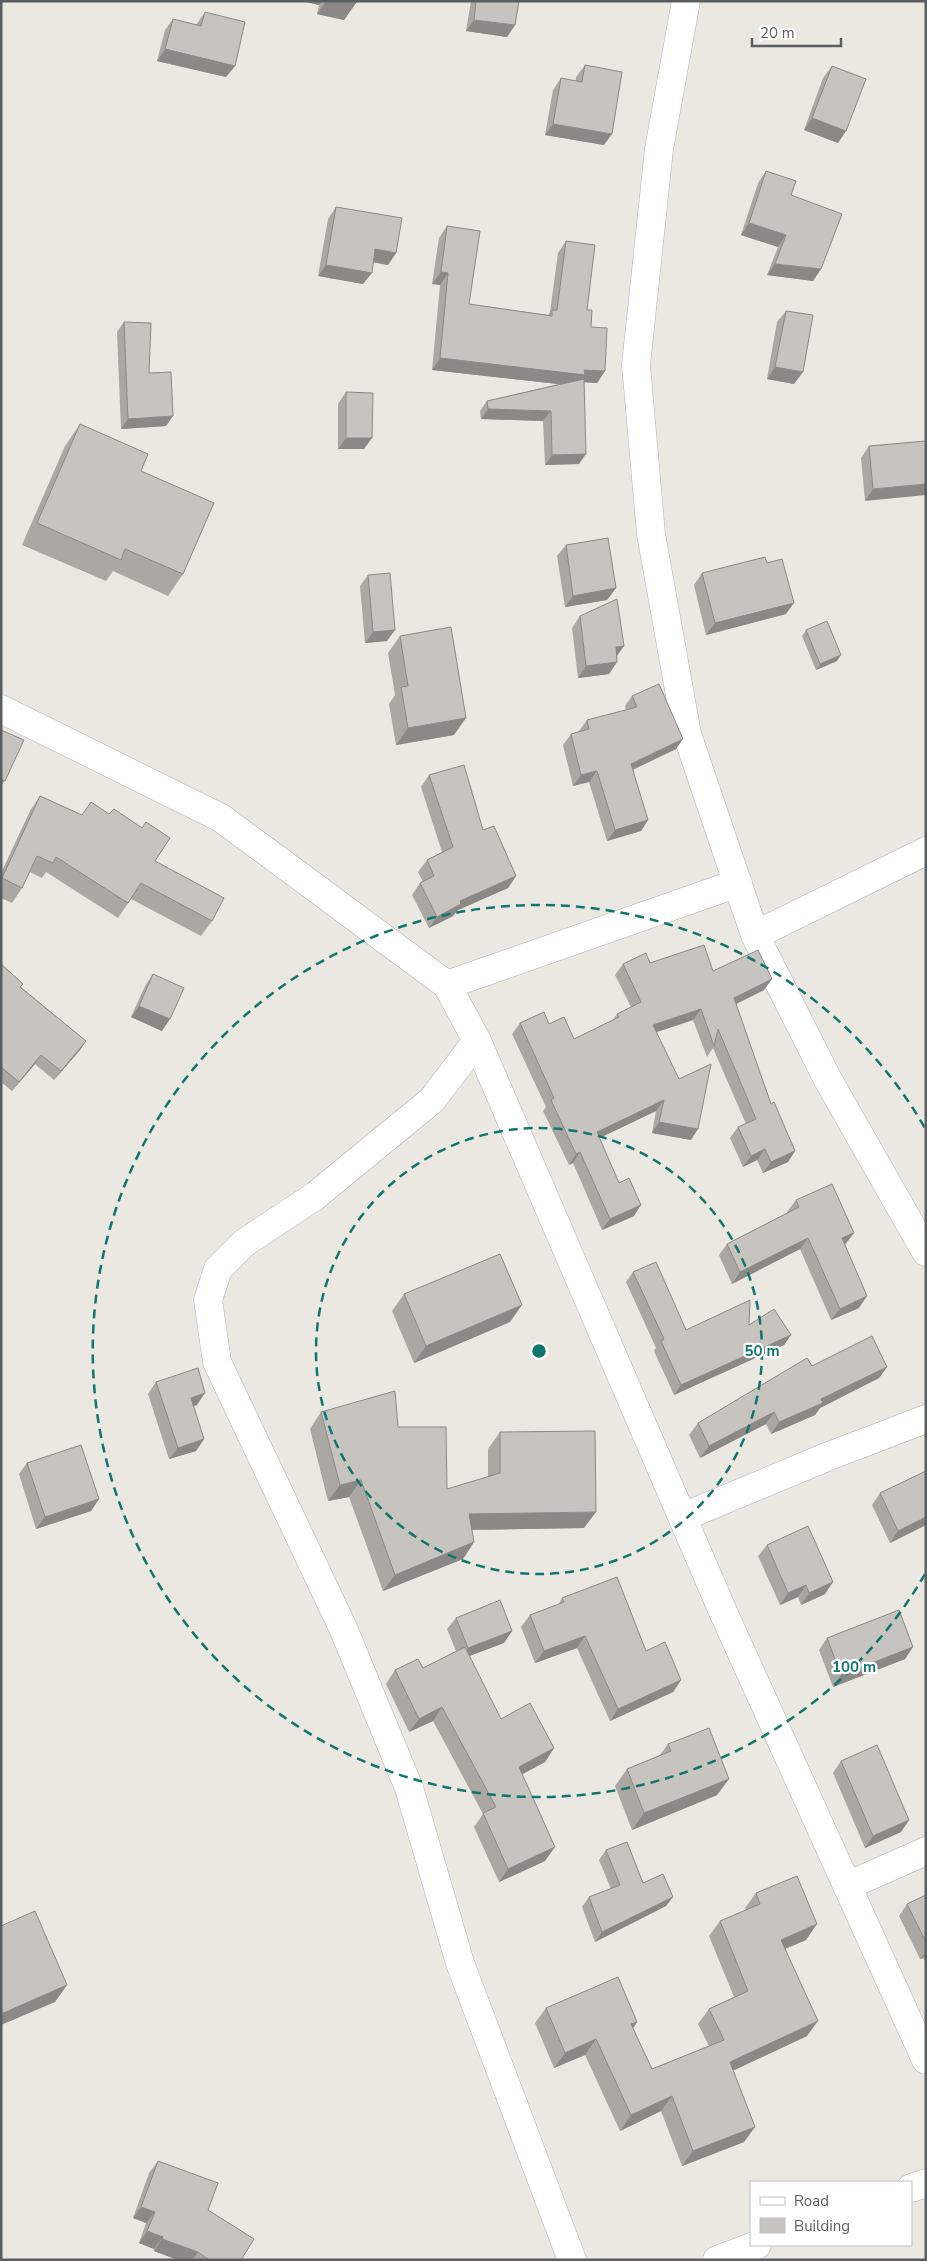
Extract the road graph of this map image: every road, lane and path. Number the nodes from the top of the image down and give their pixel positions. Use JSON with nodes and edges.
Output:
{"nodes":[{"id":1,"x":686,"y":1,"type":"edge"},
{"id":2,"x":1,"y":709,"type":"edge"},
{"id":3,"x":926,"y":851,"type":"edge"},
{"id":4,"x":738,"y":883,"type":"junction"},
{"id":5,"x":756,"y":935,"type":"junction"},
{"id":6,"x":447,"y":984,"type":"junction"},
{"id":7,"x":478,"y":1041,"type":"junction"},
{"id":8,"x":924,"y":1252,"type":"edge"},
{"id":9,"x":926,"y":1419,"type":"edge"},
{"id":10,"x":682,"y":1517,"type":"junction"},
{"id":11,"x":926,"y":1851,"type":"edge"},
{"id":12,"x":847,"y":1886,"type":"junction"},
{"id":13,"x":926,"y":2060,"type":"edge"},
{"id":14,"x":926,"y":2182,"type":"edge"},
{"id":15,"x":912,"y":2188,"type":"edge"},
{"id":16,"x":754,"y":2246,"type":"edge"},
{"id":17,"x":572,"y":2260,"type":"edge"},
{"id":18,"x":716,"y":2260,"type":"edge"}],
"edges":[{"from":1,"to":4,"type":"street"},
{"from":2,"to":6,"type":"street"},
{"from":3,"to":5,"type":"street"},
{"from":4,"to":5,"type":"street"},
{"from":4,"to":6,"type":"street"},
{"from":5,"to":8,"type":"street"},
{"from":6,"to":7,"type":"street"},
{"from":7,"to":10,"type":"street"},
{"from":7,"to":17,"type":"street"},
{"from":9,"to":10,"type":"street"},
{"from":10,"to":12,"type":"street"},
{"from":11,"to":12,"type":"street"},
{"from":12,"to":13,"type":"street"},
{"from":14,"to":15,"type":"street"},
{"from":16,"to":18,"type":"street"}]}
